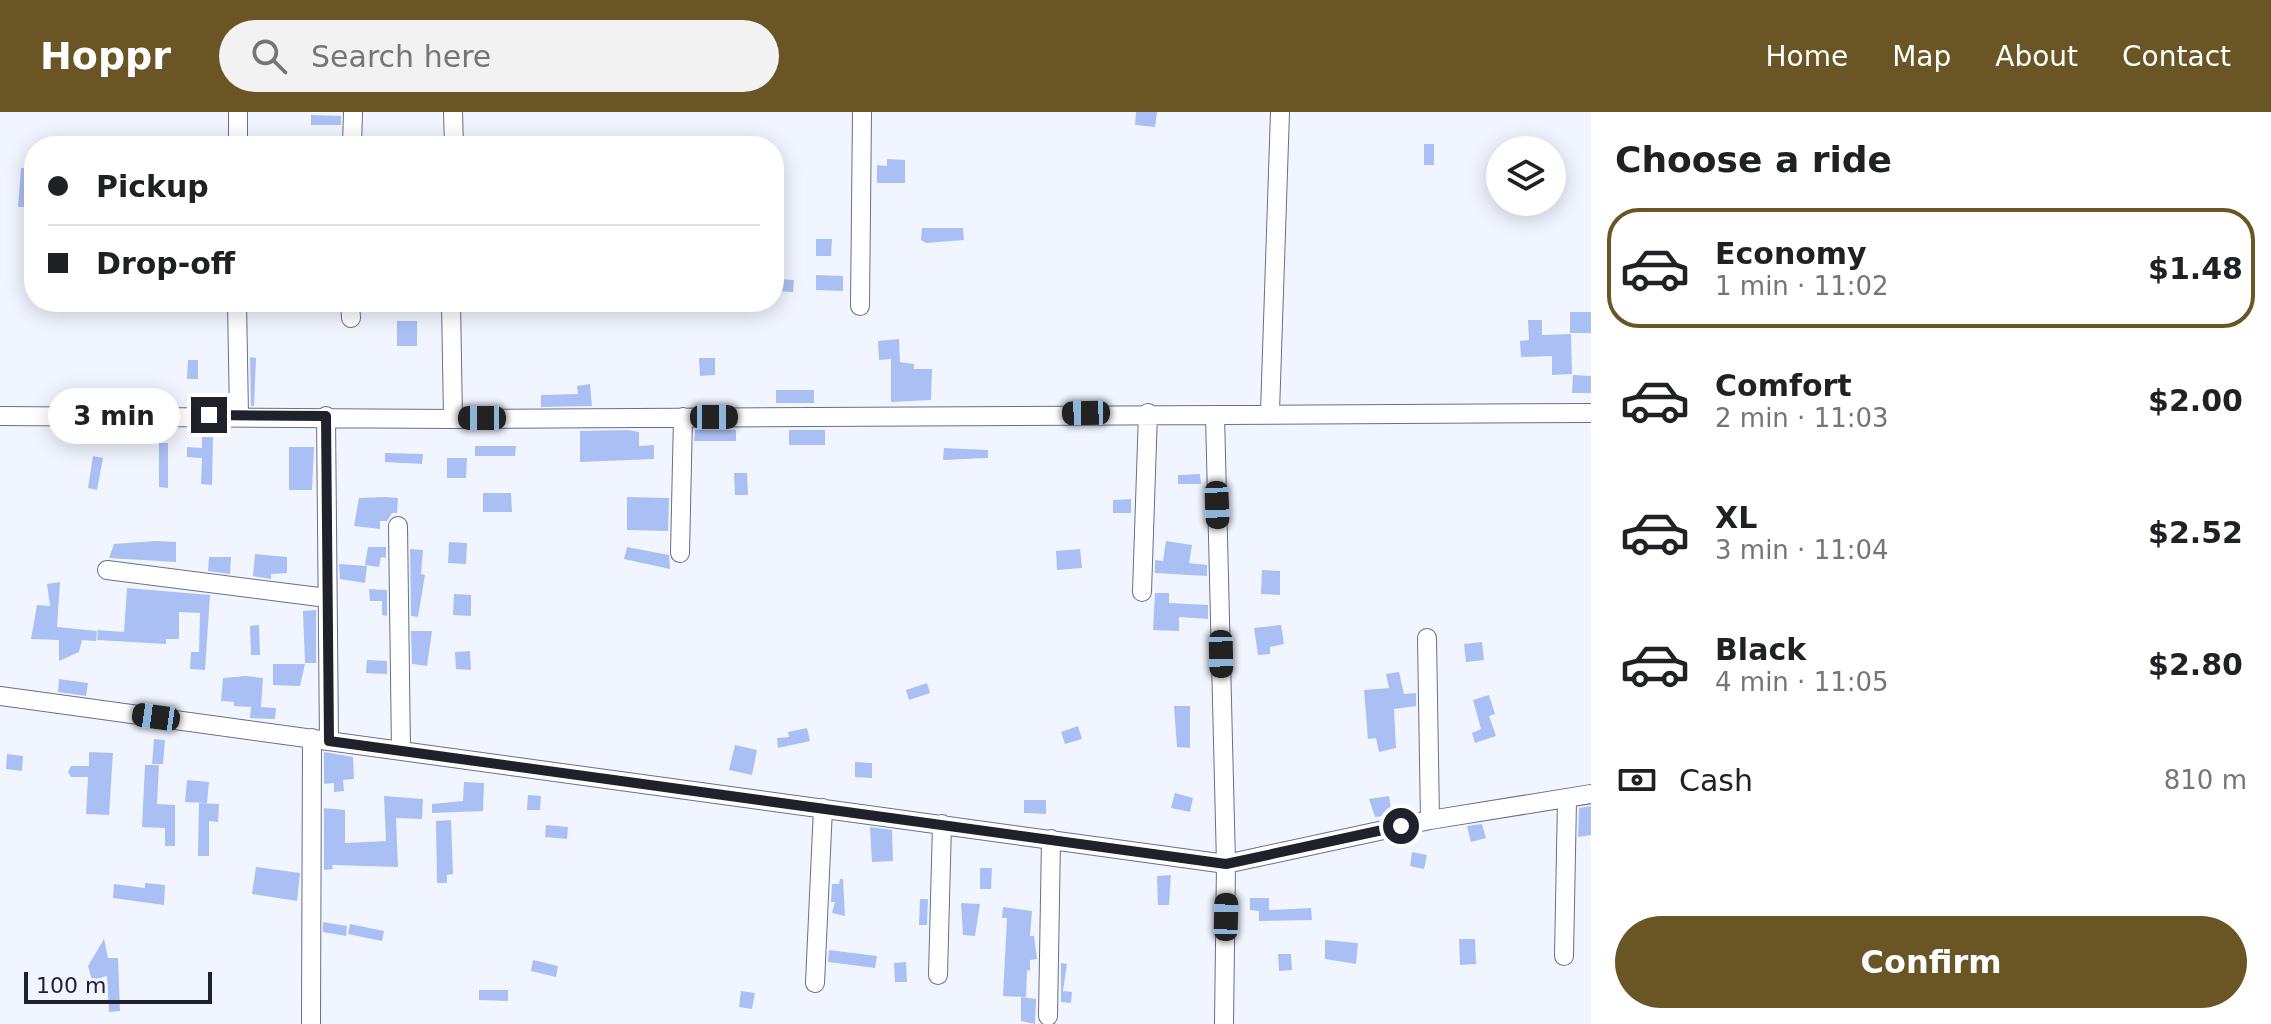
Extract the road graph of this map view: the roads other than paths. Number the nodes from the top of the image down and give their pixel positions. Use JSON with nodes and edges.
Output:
{"nodes":[{"id":1,"x":238,"y":112,"type":"edge"},
{"id":2,"x":353,"y":112,"type":"edge"},
{"id":3,"x":453,"y":112,"type":"edge"},
{"id":4,"x":862,"y":112,"type":"edge"},
{"id":5,"x":1280,"y":112,"type":"edge"},
{"id":6,"x":238,"y":136,"type":"edge"},
{"id":7,"x":352,"y":136,"type":"edge"},
{"id":8,"x":454,"y":136,"type":"edge"},
{"id":9,"x":860,"y":306,"type":"dead end"},
{"id":10,"x":237,"y":312,"type":"edge"},
{"id":11,"x":451,"y":312,"type":"edge"},
{"id":12,"x":1270,"y":412,"type":"junction"},
{"id":13,"x":1148,"y":413,"type":"junction"},
{"id":14,"x":1591,"y":413,"type":"edge"},
{"id":15,"x":239,"y":415,"type":"junction"},
{"id":16,"x":1215,"y":415,"type":"junction"},
{"id":17,"x":0,"y":416,"type":"edge"},
{"id":18,"x":326,"y":416,"type":"junction"},
{"id":19,"x":683,"y":417,"type":"junction"},
{"id":20,"x":453,"y":419,"type":"junction"},
{"id":21,"x":398,"y":526,"type":"dead end"},
{"id":22,"x":680,"y":553,"type":"dead end"},
{"id":23,"x":107,"y":570,"type":"dead end"},
{"id":24,"x":1142,"y":592,"type":"dead end"},
{"id":25,"x":327,"y":598,"type":"junction"},
{"id":26,"x":1427,"y":638,"type":"dead end"},
{"id":27,"x":0,"y":696,"type":"edge"},
{"id":28,"x":321,"y":739,"type":"junction"},
{"id":29,"x":401,"y":751,"type":"junction"},
{"id":30,"x":1591,"y":794,"type":"edge"},
{"id":31,"x":1567,"y":800,"type":"junction"},
{"id":32,"x":823,"y":808,"type":"junction"},
{"id":33,"x":1430,"y":820,"type":"junction"},
{"id":34,"x":942,"y":824,"type":"junction"},
{"id":35,"x":1051,"y":839,"type":"junction"},
{"id":36,"x":1226,"y":864,"type":"junction"},
{"id":37,"x":1564,"y":956,"type":"dead end"},
{"id":38,"x":938,"y":975,"type":"dead end"},
{"id":39,"x":815,"y":983,"type":"dead end"},
{"id":40,"x":1048,"y":1016,"type":"dead end"},
{"id":41,"x":311,"y":1024,"type":"edge"},
{"id":42,"x":1224,"y":1024,"type":"edge"}],
"edges":[{"from":1,"to":6,"type":"street"},
{"from":2,"to":7,"type":"street"},
{"from":3,"to":8,"type":"street"},
{"from":4,"to":9,"type":"street"},
{"from":5,"to":12,"type":"street"},
{"from":10,"to":15,"type":"street"},
{"from":11,"to":20,"type":"street"},
{"from":12,"to":14,"type":"street"},
{"from":12,"to":16,"type":"street"},
{"from":13,"to":16,"type":"street"},
{"from":13,"to":19,"type":"street"},
{"from":13,"to":24,"type":"street"},
{"from":15,"to":17,"type":"street"},
{"from":15,"to":18,"type":"street"},
{"from":16,"to":36,"type":"street"},
{"from":18,"to":20,"type":"street"},
{"from":18,"to":25,"type":"street"},
{"from":19,"to":20,"type":"street"},
{"from":19,"to":22,"type":"street"},
{"from":21,"to":29,"type":"street"},
{"from":23,"to":25,"type":"street"},
{"from":25,"to":28,"type":"street"},
{"from":26,"to":33,"type":"street"},
{"from":27,"to":28,"type":"street"},
{"from":28,"to":29,"type":"street"},
{"from":28,"to":41,"type":"street"},
{"from":29,"to":32,"type":"street"},
{"from":30,"to":31,"type":"street"},
{"from":31,"to":33,"type":"street"},
{"from":31,"to":37,"type":"street"},
{"from":32,"to":34,"type":"street"},
{"from":32,"to":39,"type":"street"},
{"from":33,"to":36,"type":"street"},
{"from":34,"to":35,"type":"street"},
{"from":34,"to":38,"type":"street"},
{"from":35,"to":36,"type":"street"},
{"from":35,"to":40,"type":"street"},
{"from":36,"to":42,"type":"street"}]}
